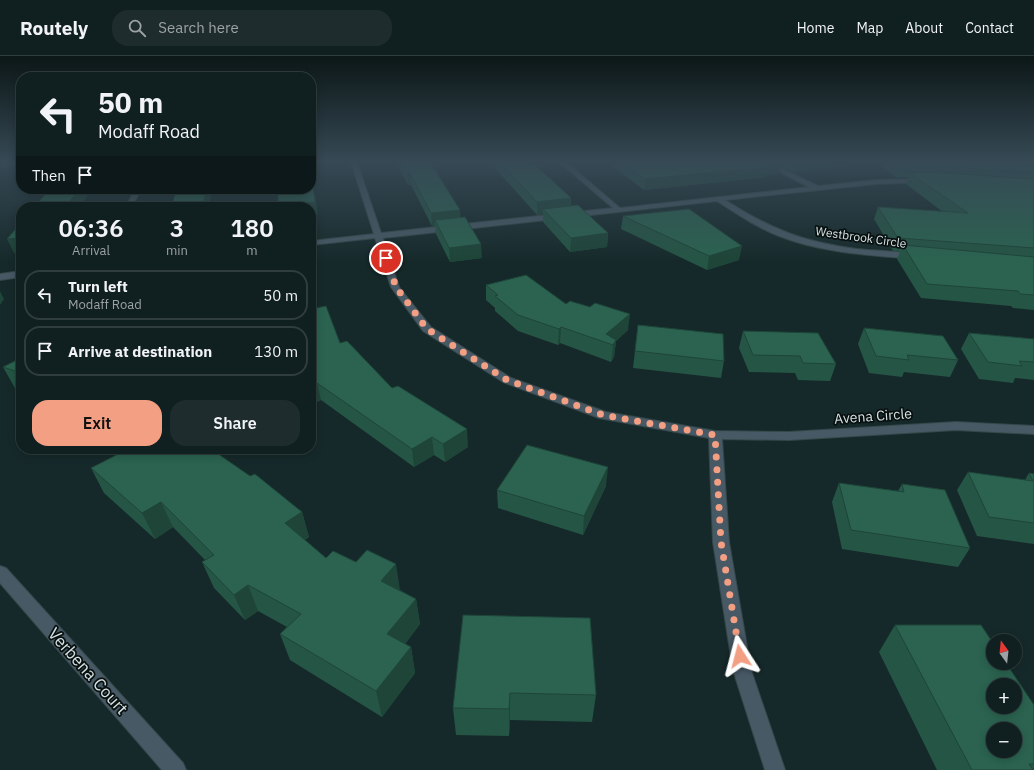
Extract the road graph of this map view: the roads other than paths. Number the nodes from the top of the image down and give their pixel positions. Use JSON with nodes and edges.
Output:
{"nodes":[{"id":1,"x":365,"y":195,"type":"edge"},
{"id":2,"x":602,"y":195,"type":"edge"},
{"id":3,"x":751,"y":195,"type":"edge"},
{"id":4,"x":718,"y":199,"type":"junction"},
{"id":5,"x":619,"y":210,"type":"junction"},
{"id":6,"x":379,"y":235,"type":"junction"},
{"id":7,"x":316,"y":242,"type":"edge"},
{"id":8,"x":922,"y":257,"type":"edge"},
{"id":9,"x":16,"y":274,"type":"edge"},
{"id":10,"x":0,"y":276,"type":"edge"},
{"id":11,"x":1034,"y":430,"type":"edge"},
{"id":12,"x":715,"y":435,"type":"junction"},
{"id":13,"x":0,"y":572,"type":"edge"},
{"id":14,"x":176,"y":770,"type":"edge"},
{"id":15,"x":775,"y":770,"type":"edge"}],
"edges":[{"from":1,"to":6,"type":"street","name":"Avena Circle"},
{"from":2,"to":5,"type":"street"},
{"from":3,"to":4,"type":"street"},
{"from":4,"to":5,"type":"street"},
{"from":4,"to":8,"type":"street","name":"Westbrook Circle"},
{"from":5,"to":6,"type":"street"},
{"from":6,"to":7,"type":"street"},
{"from":6,"to":12,"type":"street","name":"Avena Circle"},
{"from":9,"to":10,"type":"street"},
{"from":11,"to":12,"type":"street","name":"Avena Circle"},
{"from":12,"to":15,"type":"street"},
{"from":13,"to":14,"type":"street","name":"Verbena Court"}]}
